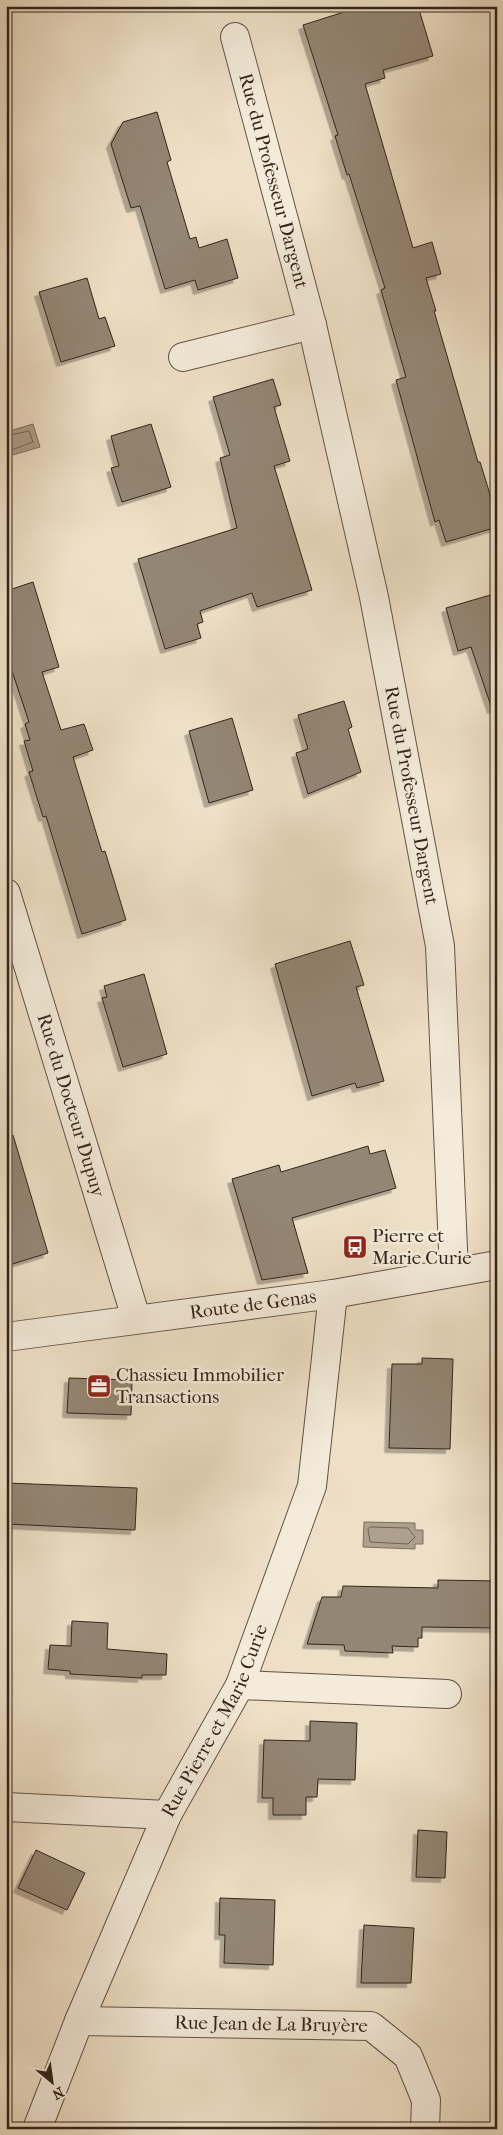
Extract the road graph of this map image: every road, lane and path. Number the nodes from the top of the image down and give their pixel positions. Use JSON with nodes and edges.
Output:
{"nodes":[{"id":1,"x":235,"y":37,"type":"dead end"},
{"id":2,"x":312,"y":326,"type":"junction"},
{"id":3,"x":183,"y":357,"type":"dead end"},
{"id":4,"x":6,"y":893,"type":"edge"},
{"id":5,"x":497,"y":1265,"type":"edge"},
{"id":6,"x":454,"y":1272,"type":"junction"},
{"id":7,"x":333,"y":1294,"type":"junction"},
{"id":8,"x":136,"y":1318,"type":"junction"},
{"id":9,"x":6,"y":1337,"type":"edge"},
{"id":10,"x":240,"y":1685,"type":"junction"},
{"id":11,"x":447,"y":1694,"type":"dead end"},
{"id":12,"x":6,"y":1807,"type":"edge"},
{"id":13,"x":168,"y":1815,"type":"junction"},
{"id":14,"x":79,"y":2021,"type":"junction"},
{"id":15,"x":37,"y":2129,"type":"edge"},
{"id":16,"x":425,"y":2129,"type":"edge"}],
"edges":[{"from":1,"to":2,"type":"street","name":"Rue du Professeur Dargent"},
{"from":2,"to":3,"type":"street"},
{"from":2,"to":6,"type":"street","name":"Rue du Professeur Dargent"},
{"from":4,"to":8,"type":"street","name":"Rue du Docteur Dupuy"},
{"from":5,"to":6,"type":"street","name":"Route de Genas"},
{"from":6,"to":7,"type":"street","name":"Route de Genas"},
{"from":7,"to":8,"type":"street","name":"Route de Genas"},
{"from":7,"to":10,"type":"street","name":"Rue Pierre et Marie Curie"},
{"from":8,"to":9,"type":"street","name":"Route de Genas"},
{"from":10,"to":11,"type":"street"},
{"from":10,"to":13,"type":"street","name":"Rue Pierre et Marie Curie"},
{"from":12,"to":13,"type":"street"},
{"from":13,"to":14,"type":"street","name":"Rue Pierre et Marie Curie"},
{"from":14,"to":15,"type":"street","name":"Rue Pierre et Marie Curie"},
{"from":14,"to":16,"type":"street","name":"Rue Jean de La Bruyère"}]}
